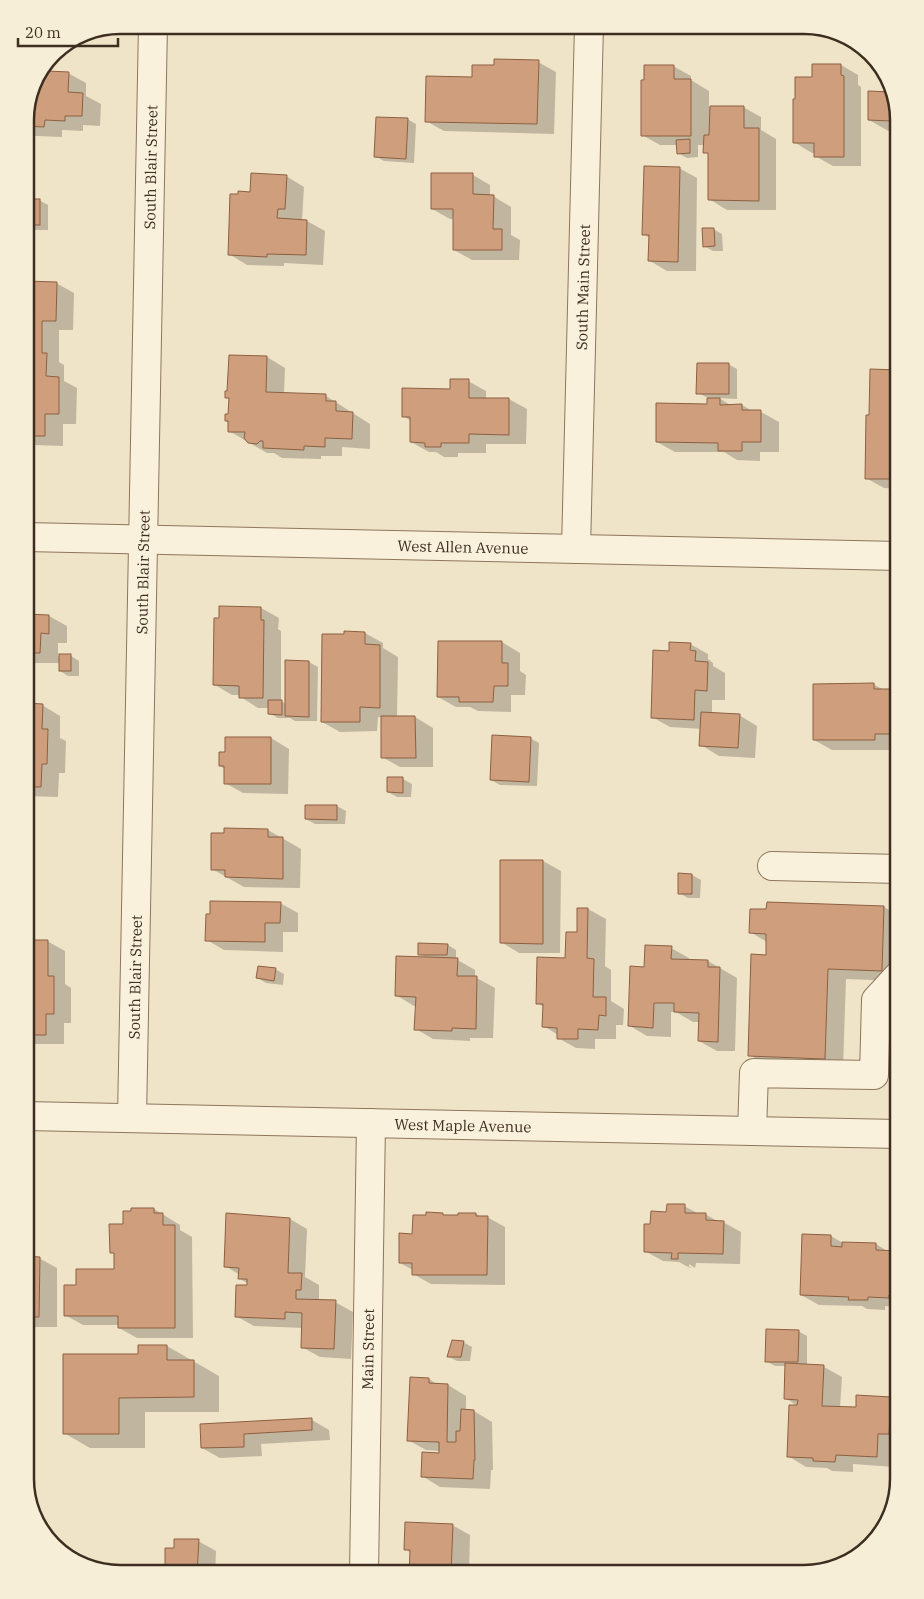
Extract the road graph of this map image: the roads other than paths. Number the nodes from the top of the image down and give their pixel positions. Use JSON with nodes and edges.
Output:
{"nodes":[{"id":1,"x":153,"y":34,"type":"edge"},
{"id":2,"x":589,"y":34,"type":"edge"},
{"id":3,"x":34,"y":537,"type":"edge"},
{"id":4,"x":144,"y":538,"type":"junction"},
{"id":5,"x":576,"y":549,"type":"junction"},
{"id":6,"x":890,"y":556,"type":"edge"},
{"id":7,"x":772,"y":866,"type":"dead end"},
{"id":8,"x":890,"y":869,"type":"edge"},
{"id":9,"x":890,"y":985,"type":"edge"},
{"id":10,"x":34,"y":1116,"type":"edge"},
{"id":11,"x":132,"y":1118,"type":"junction"},
{"id":12,"x":371,"y":1123,"type":"junction"},
{"id":13,"x":752,"y":1131,"type":"junction"},
{"id":14,"x":890,"y":1134,"type":"edge"},
{"id":15,"x":364,"y":1565,"type":"edge"}],
"edges":[{"from":1,"to":4,"type":"street","name":"South Blair Street"},
{"from":2,"to":5,"type":"street","name":"South Main Street"},
{"from":3,"to":4,"type":"street","name":"West Allen Avenue"},
{"from":4,"to":5,"type":"street","name":"West Allen Avenue"},
{"from":4,"to":11,"type":"street","name":"South Blair Street"},
{"from":5,"to":6,"type":"street","name":"West Allen Avenue"},
{"from":7,"to":8,"type":"street"},
{"from":9,"to":13,"type":"street"},
{"from":10,"to":11,"type":"street","name":"West Maple Avenue"},
{"from":11,"to":12,"type":"street","name":"West Maple Avenue"},
{"from":12,"to":13,"type":"street","name":"West Maple Avenue"},
{"from":12,"to":15,"type":"street","name":"Main Street"},
{"from":13,"to":14,"type":"street","name":"West Maple Avenue"}]}
